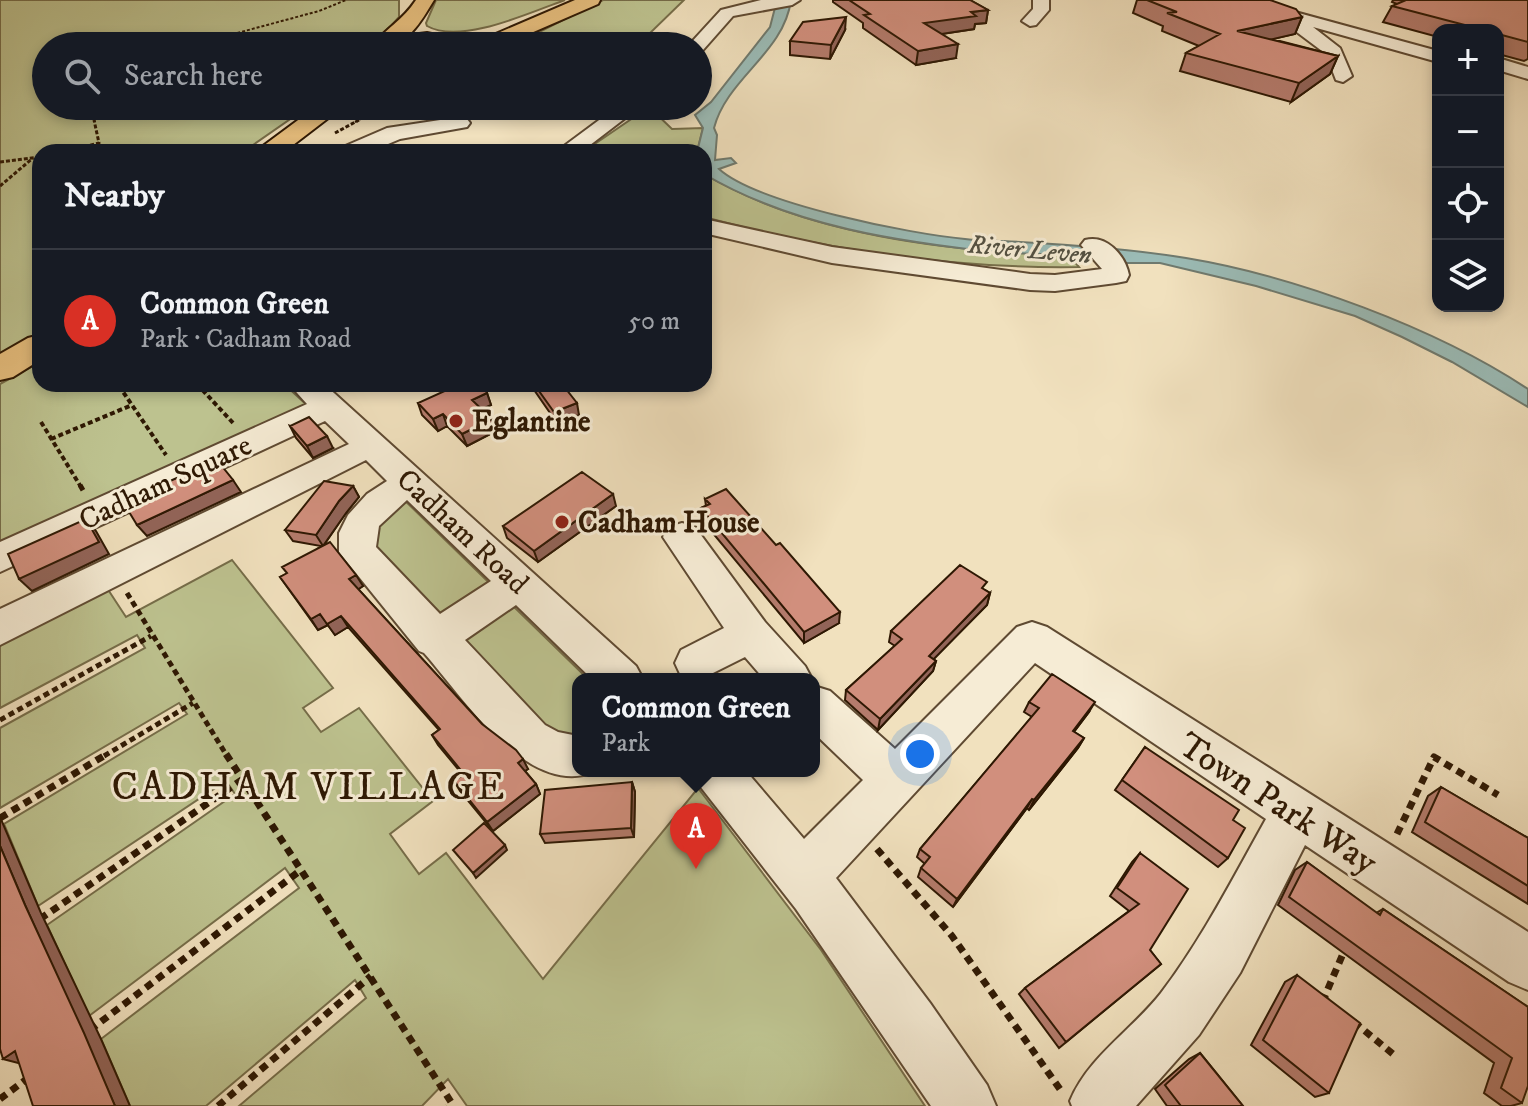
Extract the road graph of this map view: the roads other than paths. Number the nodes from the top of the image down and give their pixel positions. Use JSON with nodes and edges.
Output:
{"nodes":[{"id":1,"x":425,"y":0,"type":"edge"},
{"id":2,"x":591,"y":0,"type":"edge"},
{"id":3,"x":1041,"y":0,"type":"edge"},
{"id":4,"x":1233,"y":0,"type":"edge"},
{"id":5,"x":799,"y":4,"type":"edge"},
{"id":6,"x":1279,"y":14,"type":"junction"},
{"id":7,"x":1370,"y":19,"type":"dead end"},
{"id":8,"x":1030,"y":21,"type":"dead end"},
{"id":9,"x":409,"y":25,"type":"junction"},
{"id":10,"x":527,"y":28,"type":"junction"},
{"id":11,"x":398,"y":32,"type":"edge"},
{"id":12,"x":412,"y":32,"type":"edge"},
{"id":13,"x":504,"y":32,"type":"edge"},
{"id":14,"x":517,"y":32,"type":"edge"},
{"id":15,"x":710,"y":32,"type":"edge"},
{"id":16,"x":1432,"y":45,"type":"edge"},
{"id":17,"x":1432,"y":55,"type":"edge"},
{"id":18,"x":1343,"y":76,"type":"dead end"},
{"id":19,"x":325,"y":120,"type":"edge"},
{"id":20,"x":612,"y":120,"type":"edge"},
{"id":21,"x":463,"y":122,"type":"edge"},
{"id":22,"x":282,"y":144,"type":"edge"},
{"id":23,"x":370,"y":144,"type":"edge"},
{"id":24,"x":578,"y":144,"type":"edge"},
{"id":25,"x":712,"y":228,"type":"edge"},
{"id":26,"x":1094,"y":245,"type":"dead end"},
{"id":27,"x":32,"y":350,"type":"edge"},
{"id":28,"x":0,"y":369,"type":"edge"},
{"id":29,"x":317,"y":395,"type":"edge"},
{"id":30,"x":352,"y":455,"type":"dead end"},
{"id":31,"x":395,"y":491,"type":"dead end"},
{"id":32,"x":682,"y":537,"type":"dead end"},
{"id":33,"x":0,"y":558,"type":"edge"},
{"id":34,"x":519,"y":583,"type":"junction"},
{"id":35,"x":0,"y":628,"type":"edge"},
{"id":36,"x":750,"y":634,"type":"junction"},
{"id":37,"x":434,"y":639,"type":"junction"},
{"id":38,"x":696,"y":663,"type":"dead end"},
{"id":39,"x":615,"y":673,"type":"edge"},
{"id":40,"x":785,"y":673,"type":"edge"},
{"id":41,"x":820,"y":710,"type":"edge"},
{"id":42,"x":572,"y":756,"type":"edge"},
{"id":43,"x":722,"y":777,"type":"edge"},
{"id":44,"x":896,"y":780,"type":"junction"},
{"id":45,"x":1296,"y":813,"type":"junction"},
{"id":46,"x":802,"y":877,"type":"junction"},
{"id":47,"x":1528,"y":963,"type":"edge"},
{"id":48,"x":966,"y":1106,"type":"edge"},
{"id":49,"x":1103,"y":1106,"type":"edge"}],
"edges":[{"from":1,"to":9,"type":"main road"},
{"from":2,"to":10,"type":"main road"},
{"from":3,"to":8,"type":"street"},
{"from":4,"to":6,"type":"street"},
{"from":5,"to":15,"type":"street"},
{"from":6,"to":17,"type":"street"},
{"from":6,"to":18,"type":"street"},
{"from":7,"to":16,"type":"street"},
{"from":9,"to":11,"type":"main road"},
{"from":9,"to":12,"type":"main road"},
{"from":10,"to":13,"type":"main road"},
{"from":10,"to":14,"type":"main road"},
{"from":19,"to":22,"type":"main road"},
{"from":20,"to":24,"type":"street"},
{"from":21,"to":23,"type":"street"},
{"from":25,"to":26,"type":"street"},
{"from":27,"to":28,"type":"main road"},
{"from":29,"to":33,"type":"street","name":"Cadham Square"},
{"from":29,"to":34,"type":"street","name":"Cadham Road"},
{"from":30,"to":35,"type":"street"},
{"from":31,"to":37,"type":"street"},
{"from":32,"to":36,"type":"street"},
{"from":34,"to":37,"type":"street"},
{"from":34,"to":39,"type":"street","name":"Cadham Road"},
{"from":36,"to":38,"type":"street"},
{"from":36,"to":40,"type":"street"},
{"from":37,"to":42,"type":"street"},
{"from":41,"to":44,"type":"street"},
{"from":43,"to":46,"type":"street"},
{"from":44,"to":45,"type":"street","name":"Town Park Way"},
{"from":44,"to":46,"type":"street"},
{"from":45,"to":47,"type":"street","name":"Town Park Way"},
{"from":45,"to":49,"type":"street"},
{"from":46,"to":48,"type":"street"}]}
